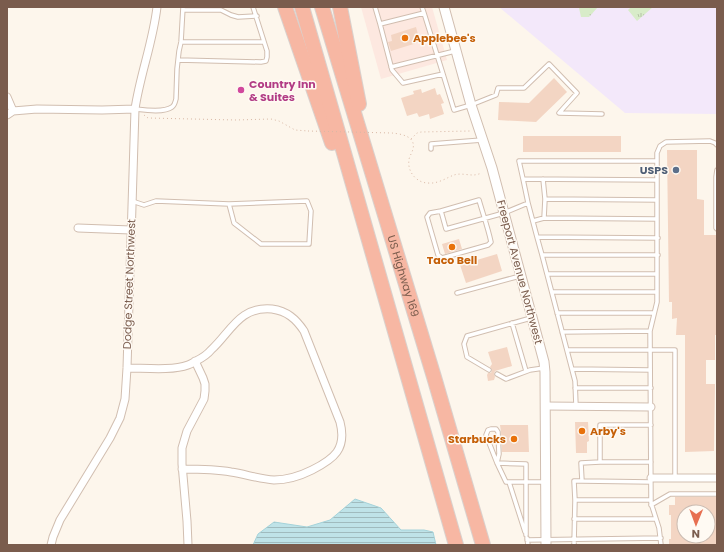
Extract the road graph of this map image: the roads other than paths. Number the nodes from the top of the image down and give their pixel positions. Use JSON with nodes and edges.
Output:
{"nodes":[{"id":1,"x":157,"y":7,"type":"edge"},
{"id":2,"x":253,"y":7,"type":"edge"},
{"id":3,"x":285,"y":7,"type":"edge"},
{"id":4,"x":302,"y":7,"type":"edge"},
{"id":5,"x":322,"y":7,"type":"edge"},
{"id":6,"x":340,"y":7,"type":"edge"},
{"id":7,"x":375,"y":7,"type":"edge"},
{"id":8,"x":422,"y":7,"type":"edge"},
{"id":9,"x":444,"y":7,"type":"edge"},
{"id":10,"x":183,"y":8,"type":"edge"},
{"id":11,"x":424,"y":13,"type":"junction"},
{"id":12,"x":257,"y":16,"type":"junction"},
{"id":13,"x":380,"y":24,"type":"junction"},
{"id":14,"x":182,"y":42,"type":"junction"},
{"id":15,"x":264,"y":42,"type":"junction"},
{"id":16,"x":456,"y":50,"type":"junction"},
{"id":17,"x":436,"y":56,"type":"junction"},
{"id":18,"x":178,"y":60,"type":"junction"},
{"id":19,"x":391,"y":67,"type":"junction"},
{"id":20,"x":443,"y":74,"type":"junction"},
{"id":21,"x":7,"y":97,"type":"edge"},
{"id":22,"x":471,"y":105,"type":"junction"},
{"id":23,"x":135,"y":109,"type":"junction"},
{"id":24,"x":10,"y":113,"type":"edge"},
{"id":25,"x":602,"y":114,"type":"dead end"},
{"id":26,"x":483,"y":140,"type":"junction"},
{"id":27,"x":717,"y":145,"type":"edge"},
{"id":28,"x":431,"y":149,"type":"dead end"},
{"id":29,"x":657,"y":161,"type":"junction"},
{"id":30,"x":717,"y":170,"type":"edge"},
{"id":31,"x":716,"y":177,"type":"edge"},
{"id":32,"x":374,"y":179,"type":"junction"},
{"id":33,"x":523,"y":179,"type":"junction"},
{"id":34,"x":543,"y":179,"type":"junction"},
{"id":35,"x":657,"y":180,"type":"junction"},
{"id":36,"x":545,"y":198,"type":"junction"},
{"id":37,"x":657,"y":200,"type":"junction"},
{"id":38,"x":132,"y":201,"type":"junction"},
{"id":39,"x":528,"y":203,"type":"junction"},
{"id":40,"x":229,"y":204,"type":"junction"},
{"id":41,"x":361,"y":210,"type":"junction"},
{"id":42,"x":441,"y":211,"type":"junction"},
{"id":43,"x":504,"y":213,"type":"junction"},
{"id":44,"x":484,"y":218,"type":"junction"},
{"id":45,"x":544,"y":218,"type":"junction"},
{"id":46,"x":657,"y":219,"type":"junction"},
{"id":47,"x":533,"y":220,"type":"junction"},
{"id":48,"x":78,"y":228,"type":"dead end"},
{"id":49,"x":717,"y":229,"type":"edge"},
{"id":50,"x":131,"y":230,"type":"junction"},
{"id":51,"x":537,"y":237,"type":"junction"},
{"id":52,"x":658,"y":238,"type":"junction"},
{"id":53,"x":542,"y":256,"type":"junction"},
{"id":54,"x":658,"y":256,"type":"junction"},
{"id":55,"x":547,"y":274,"type":"junction"},
{"id":56,"x":658,"y":274,"type":"junction"},
{"id":57,"x":521,"y":276,"type":"junction"},
{"id":58,"x":552,"y":292,"type":"junction"},
{"id":59,"x":657,"y":292,"type":"junction"},
{"id":60,"x":457,"y":293,"type":"dead end"},
{"id":61,"x":654,"y":312,"type":"junction"},
{"id":62,"x":557,"y":313,"type":"junction"},
{"id":63,"x":532,"y":318,"type":"junction"},
{"id":64,"x":512,"y":324,"type":"junction"},
{"id":65,"x":650,"y":331,"type":"junction"},
{"id":66,"x":562,"y":332,"type":"junction"},
{"id":67,"x":567,"y":350,"type":"junction"},
{"id":68,"x":650,"y":350,"type":"junction"},
{"id":69,"x":195,"y":362,"type":"junction"},
{"id":70,"x":126,"y":368,"type":"junction"},
{"id":71,"x":545,"y":368,"type":"junction"},
{"id":72,"x":572,"y":369,"type":"junction"},
{"id":73,"x":489,"y":370,"type":"dead end"},
{"id":74,"x":650,"y":370,"type":"junction"},
{"id":75,"x":526,"y":371,"type":"junction"},
{"id":76,"x":497,"y":374,"type":"dead end"},
{"id":77,"x":575,"y":388,"type":"junction"},
{"id":78,"x":650,"y":388,"type":"junction"},
{"id":79,"x":546,"y":406,"type":"junction"},
{"id":80,"x":576,"y":406,"type":"junction"},
{"id":81,"x":651,"y":406,"type":"junction"},
{"id":82,"x":651,"y":425,"type":"junction"},
{"id":83,"x":600,"y":462,"type":"junction"},
{"id":84,"x":651,"y":462,"type":"junction"},
{"id":85,"x":497,"y":463,"type":"junction"},
{"id":86,"x":182,"y":469,"type":"junction"},
{"id":87,"x":675,"y":478,"type":"junction"},
{"id":88,"x":717,"y":478,"type":"edge"},
{"id":89,"x":651,"y":480,"type":"junction"},
{"id":90,"x":582,"y":481,"type":"junction"},
{"id":91,"x":509,"y":482,"type":"junction"},
{"id":92,"x":527,"y":482,"type":"junction"},
{"id":93,"x":546,"y":482,"type":"junction"},
{"id":94,"x":717,"y":494,"type":"edge"},
{"id":95,"x":574,"y":500,"type":"junction"},
{"id":96,"x":651,"y":502,"type":"junction"},
{"id":97,"x":574,"y":519,"type":"junction"},
{"id":98,"x":656,"y":519,"type":"junction"},
{"id":99,"x":526,"y":537,"type":"junction"},
{"id":100,"x":661,"y":538,"type":"junction"},
{"id":101,"x":574,"y":539,"type":"junction"},
{"id":102,"x":546,"y":542,"type":"edge"},
{"id":103,"x":51,"y":545,"type":"edge"},
{"id":104,"x":188,"y":545,"type":"edge"},
{"id":105,"x":456,"y":545,"type":"edge"},
{"id":106,"x":483,"y":545,"type":"edge"},
{"id":107,"x":528,"y":545,"type":"edge"},
{"id":108,"x":574,"y":545,"type":"edge"},
{"id":109,"x":661,"y":545,"type":"edge"}],
"edges":[{"from":1,"to":23,"type":"street","name":"Dodge Street Northwest"},
{"from":2,"to":12,"type":"lane"},
{"from":3,"to":41,"type":"highway"},
{"from":4,"to":41,"type":"highway","name":"US Highway 169"},
{"from":5,"to":32,"type":"highway","name":"US Highway 169"},
{"from":6,"to":32,"type":"highway"},
{"from":7,"to":13,"type":"lane"},
{"from":8,"to":11,"type":"lane"},
{"from":9,"to":16,"type":"street","name":"Freeport Avenue Northwest"},
{"from":10,"to":12,"type":"lane"},
{"from":10,"to":14,"type":"lane"},
{"from":11,"to":13,"type":"lane"},
{"from":11,"to":17,"type":"lane"},
{"from":12,"to":15,"type":"lane"},
{"from":13,"to":19,"type":"lane"},
{"from":14,"to":15,"type":"lane"},
{"from":14,"to":18,"type":"lane"},
{"from":15,"to":18,"type":"lane"},
{"from":16,"to":17,"type":"lane"},
{"from":16,"to":22,"type":"street","name":"Freeport Avenue Northwest"},
{"from":17,"to":19,"type":"lane"},
{"from":17,"to":20,"type":"lane"},
{"from":18,"to":23,"type":"lane"},
{"from":19,"to":20,"type":"lane"},
{"from":20,"to":22,"type":"lane"},
{"from":21,"to":24,"type":"street"},
{"from":22,"to":25,"type":"lane"},
{"from":22,"to":26,"type":"street","name":"Freeport Avenue Northwest"},
{"from":23,"to":24,"type":"street"},
{"from":23,"to":38,"type":"street","name":"Dodge Street Northwest"},
{"from":26,"to":28,"type":"lane"},
{"from":26,"to":43,"type":"street","name":"Freeport Avenue Northwest"},
{"from":27,"to":29,"type":"lane"},
{"from":29,"to":33,"type":"lane"},
{"from":29,"to":35,"type":"lane"},
{"from":30,"to":31,"type":"lane"},
{"from":31,"to":49,"type":"lane"},
{"from":32,"to":106,"type":"highway","name":"US Highway 169"},
{"from":33,"to":34,"type":"lane"},
{"from":33,"to":39,"type":"lane"},
{"from":34,"to":35,"type":"lane"},
{"from":34,"to":36,"type":"lane"},
{"from":35,"to":37,"type":"lane"},
{"from":36,"to":37,"type":"lane"},
{"from":36,"to":45,"type":"lane"},
{"from":37,"to":46,"type":"lane"},
{"from":38,"to":40,"type":"lane"},
{"from":38,"to":50,"type":"street","name":"Dodge Street Northwest"},
{"from":39,"to":43,"type":"lane"},
{"from":39,"to":47,"type":"lane"},
{"from":40,"to":40,"type":"lane"},
{"from":41,"to":105,"type":"highway","name":"US Highway 169"},
{"from":42,"to":44,"type":"lane"},
{"from":42,"to":44,"type":"lane"},
{"from":42,"to":44,"type":"lane"},
{"from":43,"to":44,"type":"lane"},
{"from":43,"to":57,"type":"street","name":"Freeport Avenue Northwest"},
{"from":45,"to":46,"type":"lane"},
{"from":45,"to":47,"type":"lane"},
{"from":46,"to":52,"type":"lane"},
{"from":47,"to":51,"type":"lane"},
{"from":48,"to":50,"type":"street"},
{"from":50,"to":70,"type":"street","name":"Dodge Street Northwest"},
{"from":51,"to":52,"type":"lane"},
{"from":51,"to":53,"type":"lane"},
{"from":52,"to":54,"type":"lane"},
{"from":53,"to":54,"type":"lane"},
{"from":53,"to":55,"type":"lane"},
{"from":54,"to":56,"type":"lane"},
{"from":55,"to":56,"type":"lane"},
{"from":55,"to":58,"type":"lane"},
{"from":56,"to":59,"type":"lane"},
{"from":57,"to":60,"type":"lane"},
{"from":57,"to":63,"type":"street","name":"Freeport Avenue Northwest"},
{"from":58,"to":59,"type":"lane"},
{"from":58,"to":62,"type":"lane"},
{"from":59,"to":61,"type":"lane"},
{"from":61,"to":62,"type":"lane"},
{"from":61,"to":65,"type":"lane"},
{"from":62,"to":66,"type":"lane"},
{"from":63,"to":64,"type":"lane"},
{"from":63,"to":71,"type":"street","name":"Freeport Avenue Northwest"},
{"from":64,"to":73,"type":"lane"},
{"from":64,"to":75,"type":"lane"},
{"from":65,"to":66,"type":"lane"},
{"from":65,"to":68,"type":"lane"},
{"from":66,"to":67,"type":"lane"},
{"from":67,"to":68,"type":"lane"},
{"from":67,"to":72,"type":"lane"},
{"from":68,"to":74,"type":"lane"},
{"from":68,"to":87,"type":"lane"},
{"from":69,"to":70,"type":"street"},
{"from":69,"to":86,"type":"street"},
{"from":69,"to":86,"type":"street"},
{"from":70,"to":103,"type":"street","name":"Dodge Street Northwest"},
{"from":71,"to":75,"type":"lane"},
{"from":71,"to":79,"type":"street","name":"Freeport Avenue Northwest"},
{"from":72,"to":74,"type":"lane"},
{"from":72,"to":77,"type":"lane"},
{"from":74,"to":78,"type":"lane"},
{"from":75,"to":76,"type":"lane"},
{"from":77,"to":78,"type":"lane"},
{"from":77,"to":80,"type":"lane"},
{"from":78,"to":81,"type":"lane"},
{"from":79,"to":80,"type":"street"},
{"from":79,"to":93,"type":"street","name":"Freeport Avenue Northwest"},
{"from":80,"to":81,"type":"street"},
{"from":81,"to":82,"type":"lane"},
{"from":82,"to":83,"type":"lane"},
{"from":82,"to":84,"type":"lane"},
{"from":83,"to":84,"type":"lane"},
{"from":83,"to":90,"type":"lane"},
{"from":84,"to":89,"type":"lane"},
{"from":85,"to":85,"type":"lane"},
{"from":85,"to":91,"type":"lane"},
{"from":85,"to":92,"type":"lane"},
{"from":86,"to":104,"type":"street"},
{"from":87,"to":88,"type":"street"},
{"from":87,"to":89,"type":"street"},
{"from":89,"to":90,"type":"lane"},
{"from":89,"to":96,"type":"lane"},
{"from":90,"to":95,"type":"lane"},
{"from":91,"to":92,"type":"lane"},
{"from":91,"to":99,"type":"lane"},
{"from":92,"to":93,"type":"lane"},
{"from":92,"to":99,"type":"lane"},
{"from":93,"to":102,"type":"street","name":"Freeport Avenue Northwest"},
{"from":94,"to":96,"type":"lane"},
{"from":95,"to":96,"type":"lane"},
{"from":95,"to":97,"type":"lane"},
{"from":96,"to":98,"type":"lane"},
{"from":97,"to":98,"type":"lane"},
{"from":97,"to":101,"type":"lane"},
{"from":98,"to":100,"type":"lane"},
{"from":99,"to":102,"type":"lane"},
{"from":99,"to":107,"type":"lane"},
{"from":100,"to":101,"type":"lane"},
{"from":100,"to":109,"type":"lane"},
{"from":101,"to":102,"type":"lane"},
{"from":101,"to":108,"type":"lane"}]}
